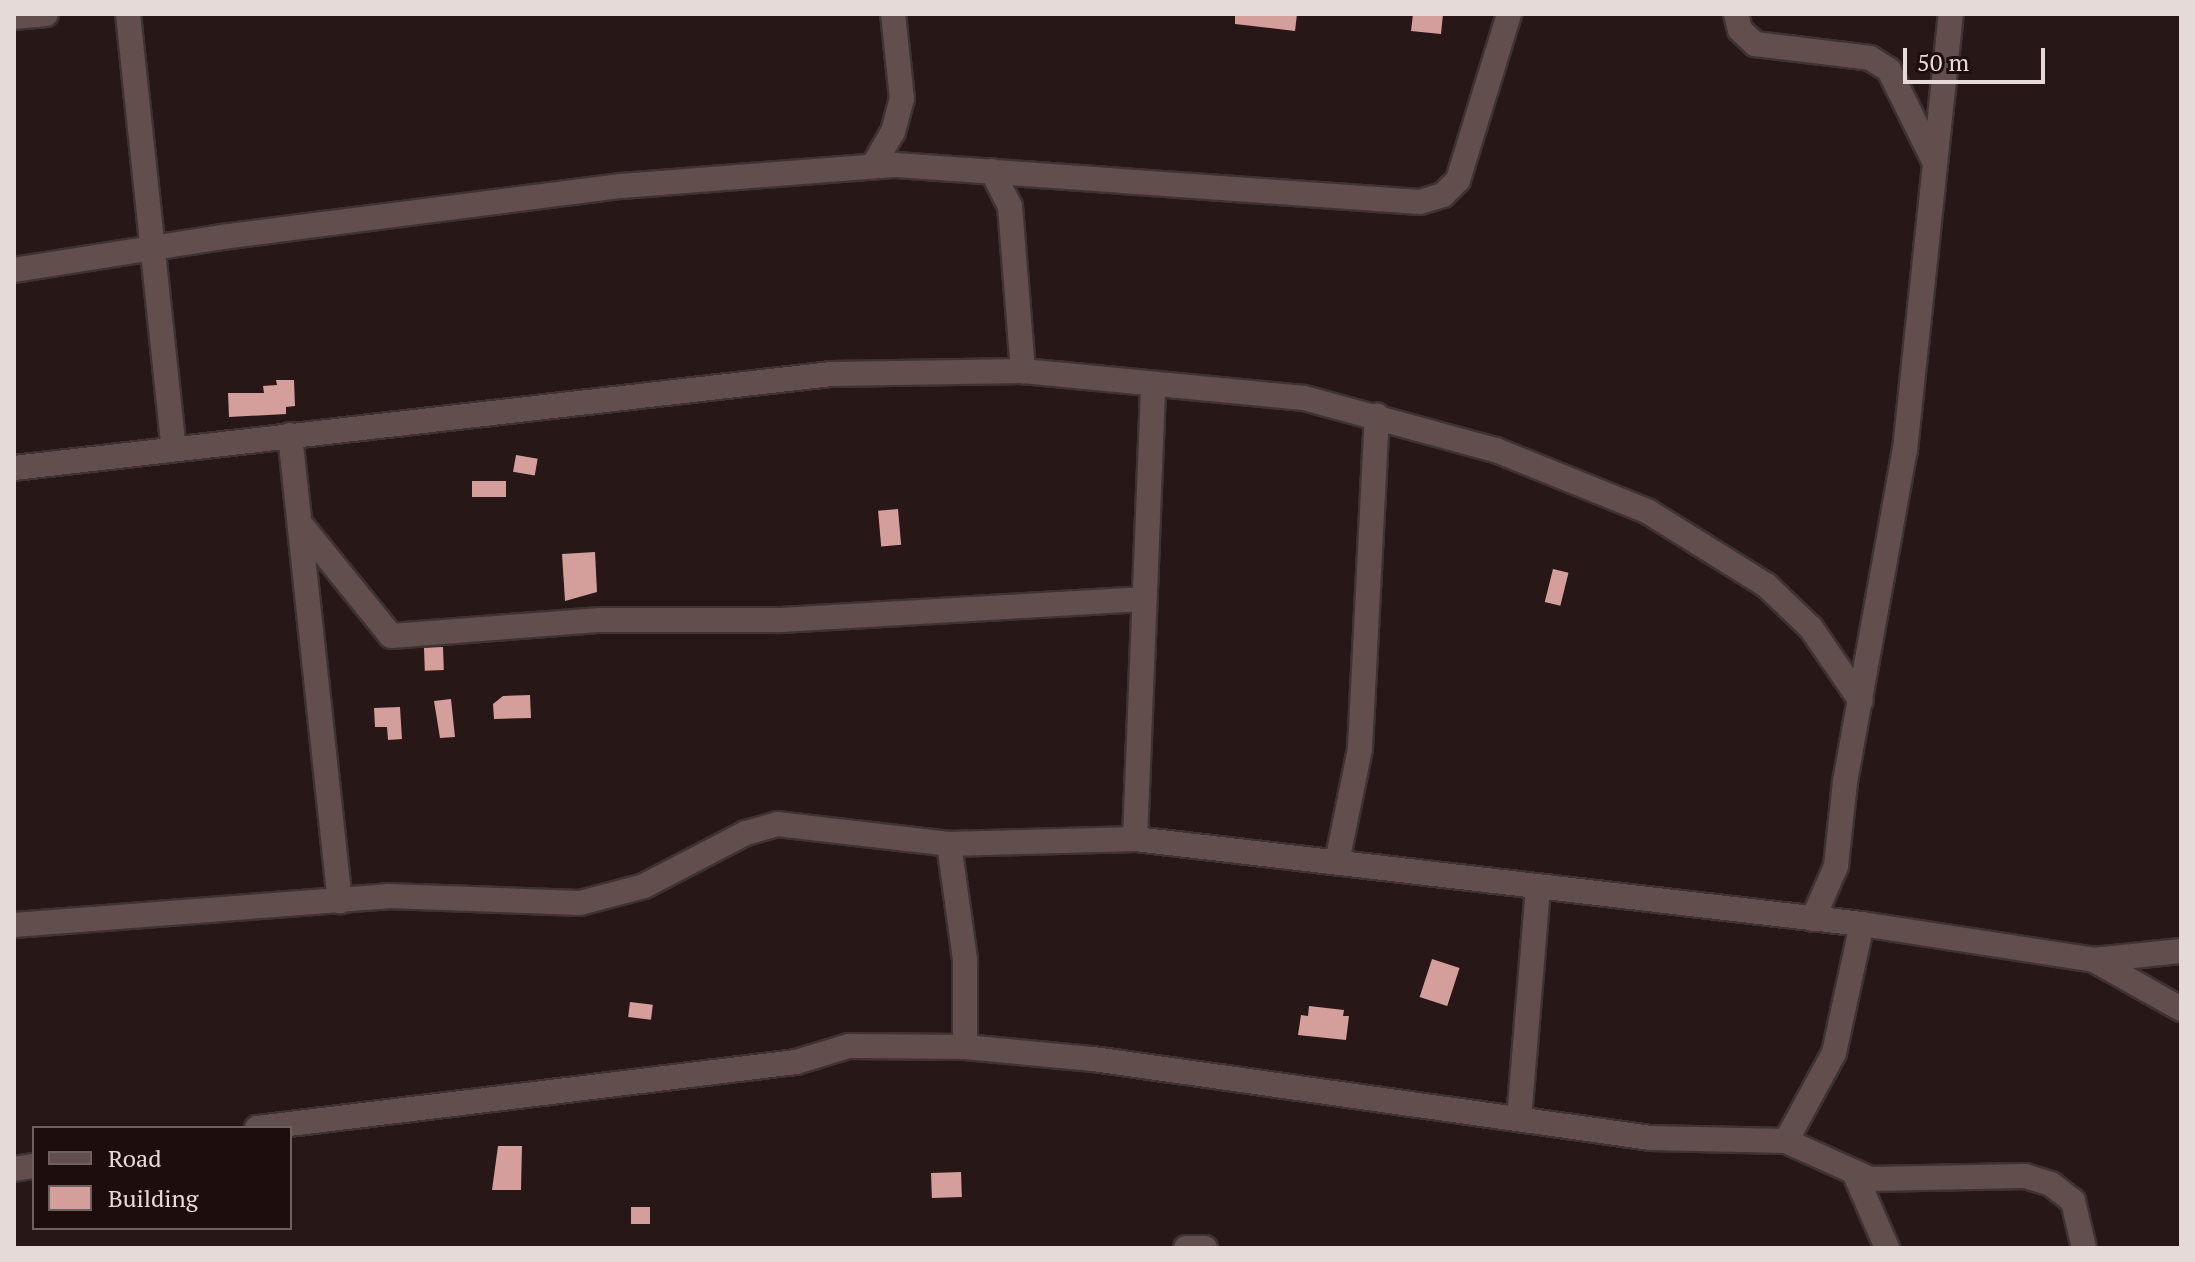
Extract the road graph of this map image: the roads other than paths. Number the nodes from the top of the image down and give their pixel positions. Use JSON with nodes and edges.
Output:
{"nodes":[{"id":1,"x":46,"y":14,"type":"edge"},
{"id":2,"x":128,"y":14,"type":"edge"},
{"id":3,"x":893,"y":14,"type":"edge"},
{"id":4,"x":1509,"y":14,"type":"edge"},
{"id":5,"x":1736,"y":14,"type":"edge"},
{"id":6,"x":1951,"y":14,"type":"edge"},
{"id":7,"x":14,"y":17,"type":"edge"},
{"id":8,"x":1935,"y":162,"type":"junction"},
{"id":9,"x":873,"y":166,"type":"junction"},
{"id":10,"x":992,"y":171,"type":"junction"},
{"id":11,"x":154,"y":247,"type":"junction"},
{"id":12,"x":14,"y":270,"type":"edge"},
{"id":13,"x":1023,"y":371,"type":"junction"},
{"id":14,"x":1153,"y":384,"type":"junction"},
{"id":15,"x":1377,"y":415,"type":"junction"},
{"id":16,"x":290,"y":435,"type":"junction"},
{"id":17,"x":174,"y":449,"type":"junction"},
{"id":18,"x":14,"y":468,"type":"edge"},
{"id":19,"x":302,"y":526,"type":"junction"},
{"id":20,"x":1143,"y":599,"type":"junction"},
{"id":21,"x":1861,"y":701,"type":"junction"},
{"id":22,"x":1135,"y":839,"type":"junction"},
{"id":23,"x":949,"y":844,"type":"junction"},
{"id":24,"x":1337,"y":862,"type":"junction"},
{"id":25,"x":1538,"y":888,"type":"junction"},
{"id":26,"x":340,"y":901,"type":"junction"},
{"id":27,"x":1813,"y":919,"type":"junction"},
{"id":28,"x":1862,"y":924,"type":"junction"},
{"id":29,"x":14,"y":925,"type":"edge"},
{"id":30,"x":2181,"y":951,"type":"edge"},
{"id":31,"x":2094,"y":960,"type":"junction"},
{"id":32,"x":2181,"y":1009,"type":"edge"},
{"id":33,"x":965,"y":1047,"type":"junction"},
{"id":34,"x":1519,"y":1119,"type":"junction"},
{"id":35,"x":273,"y":1126,"type":"edge"},
{"id":36,"x":1786,"y":1141,"type":"junction"},
{"id":37,"x":1854,"y":1172,"type":"junction"},
{"id":38,"x":1186,"y":1248,"type":"edge"},
{"id":39,"x":1205,"y":1248,"type":"edge"},
{"id":40,"x":1887,"y":1248,"type":"edge"},
{"id":41,"x":2084,"y":1248,"type":"edge"}],
"edges":[{"from":1,"to":7,"type":"street"},
{"from":2,"to":11,"type":"street"},
{"from":3,"to":9,"type":"street"},
{"from":4,"to":10,"type":"street"},
{"from":5,"to":8,"type":"street"},
{"from":6,"to":8,"type":"street"},
{"from":8,"to":21,"type":"street"},
{"from":9,"to":10,"type":"street"},
{"from":9,"to":11,"type":"street"},
{"from":10,"to":13,"type":"street"},
{"from":11,"to":12,"type":"street"},
{"from":11,"to":17,"type":"street"},
{"from":13,"to":14,"type":"street"},
{"from":13,"to":16,"type":"street"},
{"from":14,"to":15,"type":"street"},
{"from":14,"to":20,"type":"street"},
{"from":15,"to":21,"type":"street"},
{"from":15,"to":24,"type":"street"},
{"from":16,"to":17,"type":"street"},
{"from":16,"to":19,"type":"street"},
{"from":17,"to":18,"type":"street"},
{"from":19,"to":20,"type":"street"},
{"from":19,"to":26,"type":"street"},
{"from":20,"to":22,"type":"street"},
{"from":21,"to":27,"type":"street"},
{"from":22,"to":23,"type":"street"},
{"from":22,"to":24,"type":"street"},
{"from":23,"to":26,"type":"street"},
{"from":23,"to":33,"type":"street"},
{"from":24,"to":25,"type":"street"},
{"from":25,"to":27,"type":"street"},
{"from":25,"to":34,"type":"street"},
{"from":26,"to":29,"type":"street"},
{"from":27,"to":28,"type":"street"},
{"from":28,"to":31,"type":"street"},
{"from":28,"to":36,"type":"street"},
{"from":30,"to":31,"type":"street"},
{"from":31,"to":32,"type":"street"},
{"from":33,"to":34,"type":"street"},
{"from":33,"to":35,"type":"street"},
{"from":34,"to":36,"type":"street"},
{"from":36,"to":37,"type":"street"},
{"from":37,"to":40,"type":"street"},
{"from":37,"to":41,"type":"street"},
{"from":38,"to":39,"type":"street"}]}
